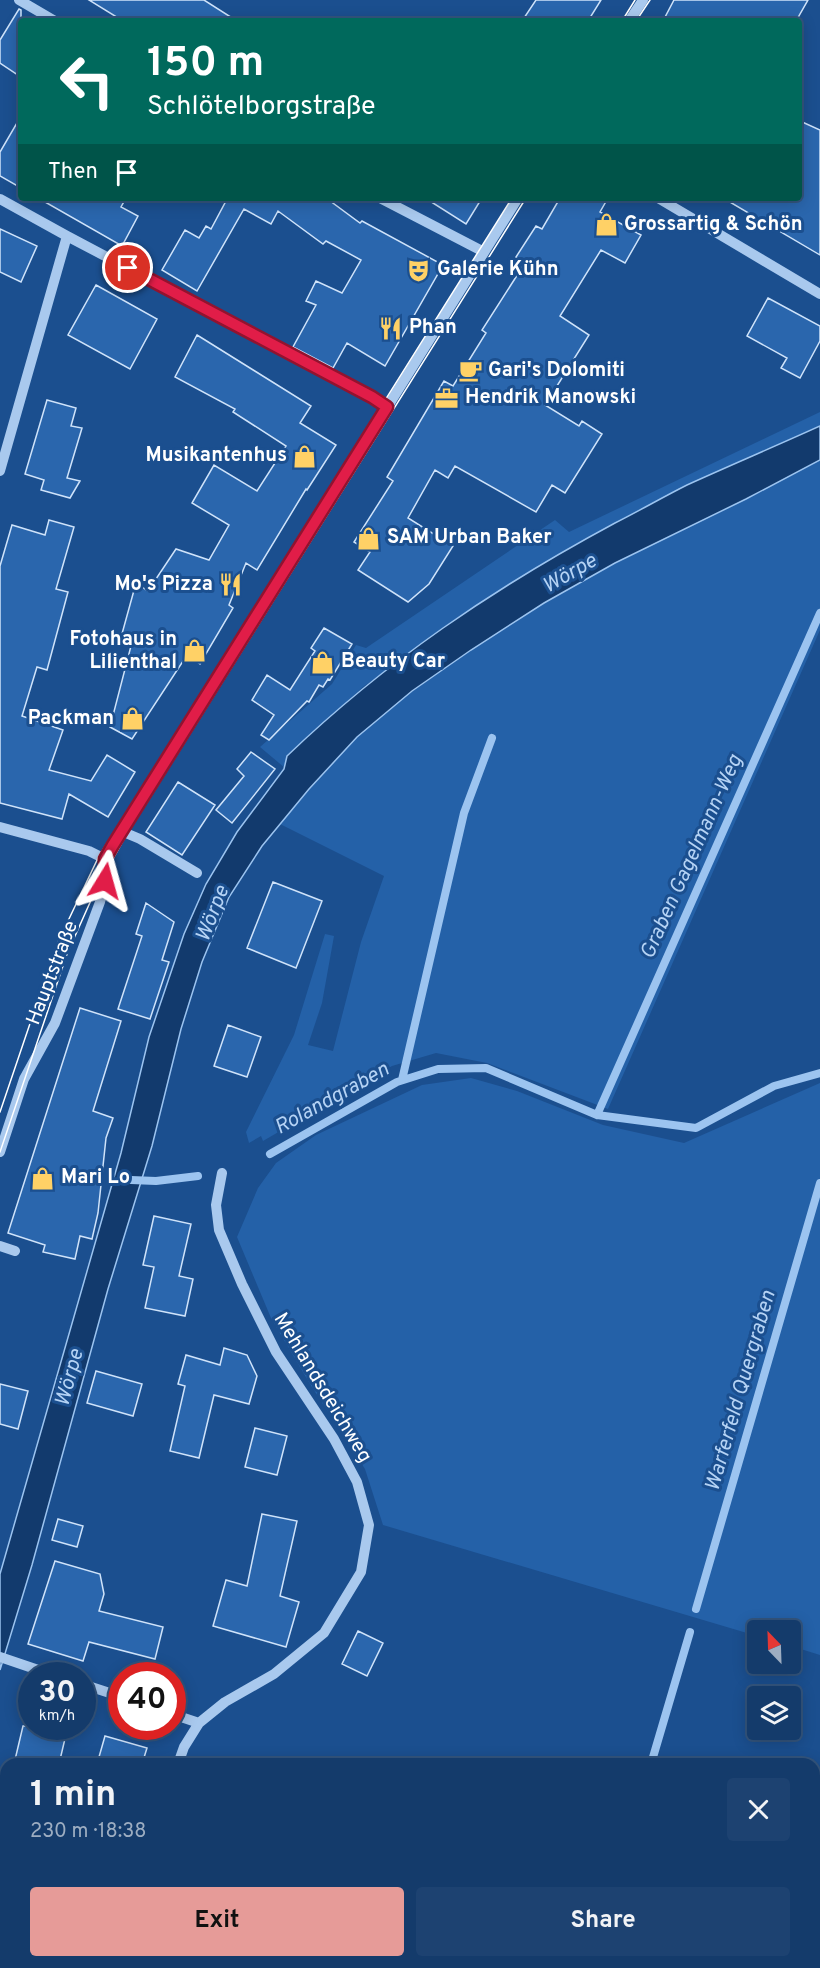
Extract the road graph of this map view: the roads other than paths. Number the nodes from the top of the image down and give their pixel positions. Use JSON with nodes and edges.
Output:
{"nodes":[{"id":1,"x":19,"y":0,"type":"edge"},
{"id":2,"x":643,"y":0,"type":"edge"},
{"id":3,"x":50,"y":18,"type":"edge"},
{"id":4,"x":631,"y":18,"type":"edge"},
{"id":5,"x":0,"y":199,"type":"edge"},
{"id":6,"x":386,"y":201,"type":"edge"},
{"id":7,"x":516,"y":201,"type":"edge"},
{"id":8,"x":663,"y":201,"type":"edge"},
{"id":9,"x":67,"y":236,"type":"junction"},
{"id":10,"x":484,"y":252,"type":"junction"},
{"id":11,"x":820,"y":294,"type":"edge"},
{"id":12,"x":387,"y":407,"type":"junction"},
{"id":13,"x":0,"y":471,"type":"edge"},
{"id":14,"x":0,"y":827,"type":"edge"},
{"id":15,"x":121,"y":831,"type":"junction"},
{"id":16,"x":105,"y":859,"type":"junction"},
{"id":17,"x":198,"y":873,"type":"dead end"},
{"id":18,"x":0,"y":1152,"type":"edge"},
{"id":19,"x":222,"y":1173,"type":"dead end"},
{"id":20,"x":0,"y":1246,"type":"edge"},
{"id":21,"x":15,"y":1251,"type":"dead end"},
{"id":22,"x":2,"y":1658,"type":"edge"},
{"id":23,"x":18,"y":1663,"type":"edge"},
{"id":24,"x":186,"y":1719,"type":"edge"},
{"id":25,"x":199,"y":1723,"type":"junction"},
{"id":26,"x":180,"y":1758,"type":"edge"}],
"edges":[{"from":1,"to":3,"type":"street"},
{"from":2,"to":4,"type":"street"},
{"from":5,"to":9,"type":"street"},
{"from":6,"to":10,"type":"street"},
{"from":7,"to":10,"type":"street","name":"Hauptstraße"},
{"from":8,"to":11,"type":"street"},
{"from":9,"to":12,"type":"street"},
{"from":9,"to":13,"type":"street"},
{"from":10,"to":12,"type":"street","name":"Hauptstraße"},
{"from":12,"to":15,"type":"street","name":"Hauptstraße"},
{"from":14,"to":16,"type":"street"},
{"from":15,"to":16,"type":"street","name":"Hauptstraße"},
{"from":15,"to":17,"type":"street"},
{"from":16,"to":18,"type":"street","name":"Hauptstraße"},
{"from":19,"to":25,"type":"street","name":"Mehlandsdeichweg"},
{"from":20,"to":21,"type":"street"},
{"from":22,"to":23,"type":"street"},
{"from":24,"to":25,"type":"street"},
{"from":25,"to":26,"type":"street","name":"Mehlandsdeichweg"}]}
